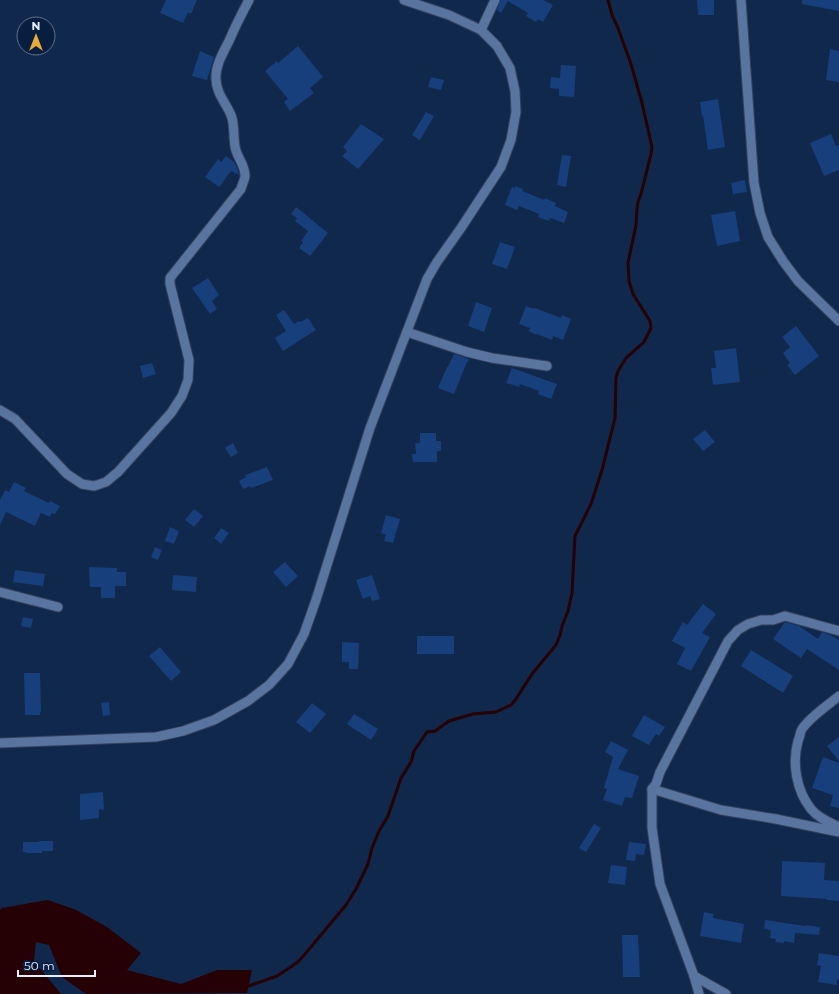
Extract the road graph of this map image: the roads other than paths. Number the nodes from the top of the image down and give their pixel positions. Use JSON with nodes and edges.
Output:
{"nodes":[{"id":1,"x":250,"y":0,"type":"edge"},
{"id":2,"x":404,"y":0,"type":"edge"},
{"id":3,"x":495,"y":0,"type":"edge"},
{"id":4,"x":740,"y":0,"type":"edge"},
{"id":5,"x":480,"y":30,"type":"junction"},
{"id":6,"x":839,"y":322,"type":"edge"},
{"id":7,"x":407,"y":332,"type":"junction"},
{"id":8,"x":547,"y":366,"type":"dead end"},
{"id":9,"x":0,"y":410,"type":"edge"},
{"id":10,"x":0,"y":592,"type":"edge"},
{"id":11,"x":58,"y":607,"type":"dead end"},
{"id":12,"x":839,"y":631,"type":"edge"},
{"id":13,"x":839,"y":696,"type":"edge"},
{"id":14,"x":0,"y":743,"type":"edge"},
{"id":15,"x":652,"y":789,"type":"junction"},
{"id":16,"x":839,"y":827,"type":"edge"},
{"id":17,"x":839,"y":832,"type":"edge"},
{"id":18,"x":694,"y":976,"type":"junction"},
{"id":19,"x":699,"y":994,"type":"edge"},
{"id":20,"x":726,"y":994,"type":"edge"}],
"edges":[{"from":1,"to":9,"type":"street"},
{"from":2,"to":5,"type":"street"},
{"from":3,"to":5,"type":"street"},
{"from":4,"to":6,"type":"street"},
{"from":5,"to":7,"type":"street"},
{"from":7,"to":8,"type":"street"},
{"from":7,"to":14,"type":"street"},
{"from":10,"to":11,"type":"street"},
{"from":12,"to":15,"type":"street"},
{"from":13,"to":16,"type":"street"},
{"from":15,"to":17,"type":"street"},
{"from":15,"to":18,"type":"street"},
{"from":18,"to":19,"type":"street"},
{"from":18,"to":20,"type":"street"}]}
